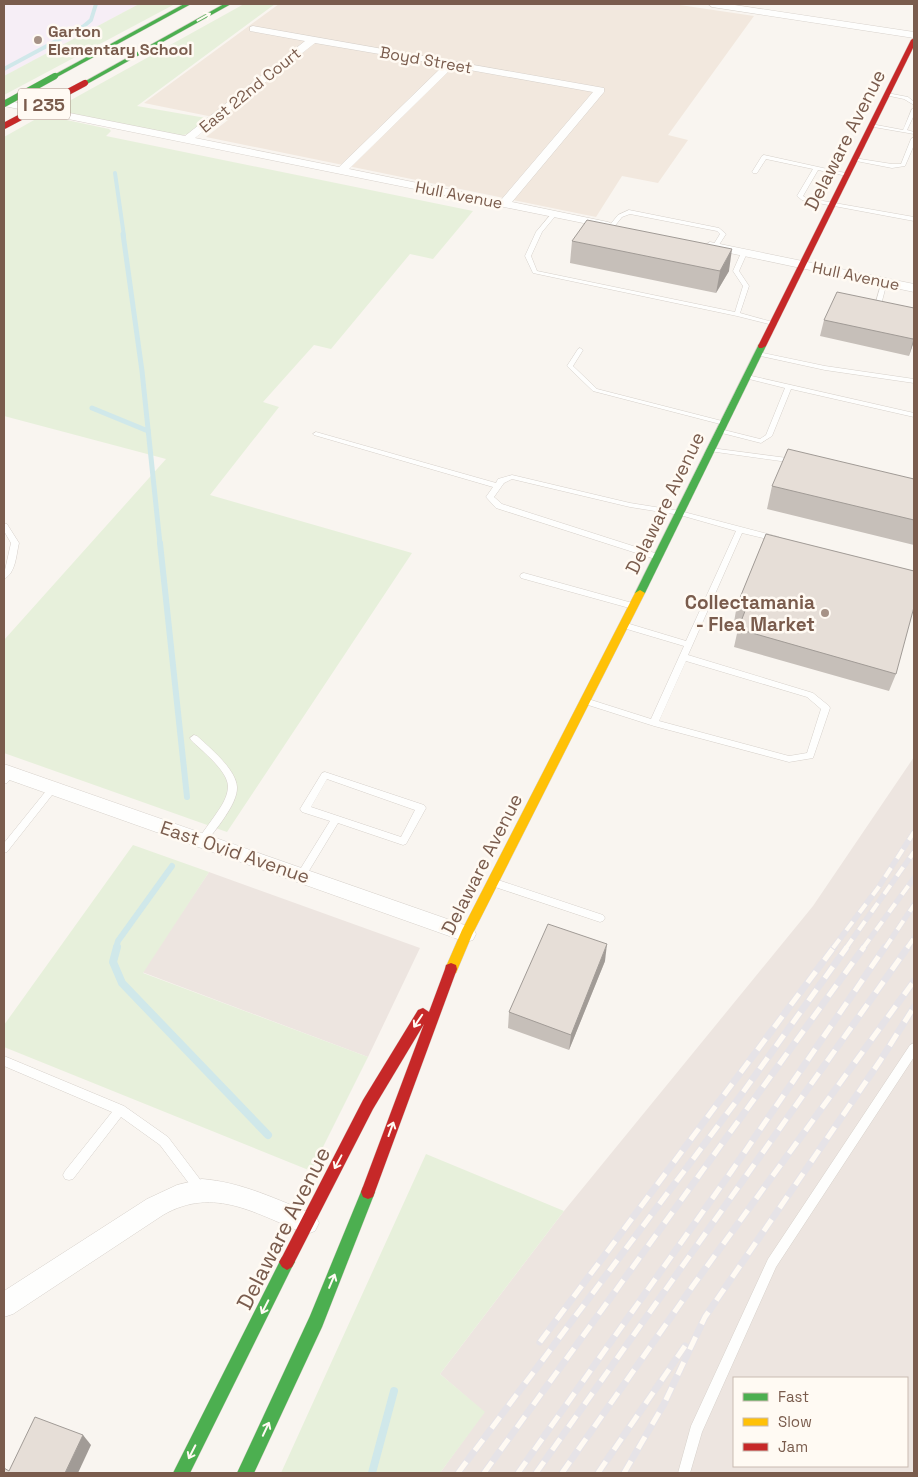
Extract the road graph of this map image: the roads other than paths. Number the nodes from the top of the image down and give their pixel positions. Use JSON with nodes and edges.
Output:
{"nodes":[{"id":1,"x":188,"y":4,"type":"edge"},
{"id":2,"x":228,"y":4,"type":"edge"},
{"id":3,"x":712,"y":4,"type":"edge"},
{"id":4,"x":253,"y":29,"type":"dead end"},
{"id":5,"x":914,"y":35,"type":"edge"},
{"id":6,"x":312,"y":40,"type":"junction"},
{"id":7,"x":914,"y":40,"type":"edge"},
{"id":8,"x":451,"y":64,"type":"junction"},
{"id":9,"x":887,"y":94,"type":"junction"},
{"id":10,"x":4,"y":103,"type":"edge"},
{"id":11,"x":914,"y":104,"type":"edge"},
{"id":12,"x":914,"y":110,"type":"edge"},
{"id":13,"x":4,"y":126,"type":"edge"},
{"id":14,"x":871,"y":126,"type":"junction"},
{"id":15,"x":904,"y":132,"type":"junction"},
{"id":16,"x":914,"y":134,"type":"edge"},
{"id":17,"x":914,"y":139,"type":"edge"},
{"id":18,"x":188,"y":140,"type":"junction"},
{"id":19,"x":854,"y":160,"type":"junction"},
{"id":20,"x":816,"y":168,"type":"junction"},
{"id":21,"x":341,"y":171,"type":"junction"},
{"id":22,"x":754,"y":172,"type":"dead end"},
{"id":23,"x":847,"y":174,"type":"junction"},
{"id":24,"x":504,"y":204,"type":"junction"},
{"id":25,"x":832,"y":205,"type":"junction"},
{"id":26,"x":554,"y":214,"type":"junction"},
{"id":27,"x":914,"y":220,"type":"edge"},
{"id":28,"x":616,"y":227,"type":"joint"},
{"id":29,"x":696,"y":243,"type":"edge"},
{"id":30,"x":715,"y":247,"type":"junction"},
{"id":31,"x":744,"y":253,"type":"junction"},
{"id":32,"x":802,"y":265,"type":"junction"},
{"id":33,"x":884,"y":282,"type":"junction"},
{"id":34,"x":914,"y":288,"type":"edge"},
{"id":35,"x":894,"y":308,"type":"edge"},
{"id":36,"x":737,"y":314,"type":"junction"},
{"id":37,"x":773,"y":323,"type":"junction"},
{"id":38,"x":580,"y":350,"type":"dead end"},
{"id":39,"x":758,"y":354,"type":"junction"},
{"id":40,"x":747,"y":377,"type":"junction"},
{"id":41,"x":914,"y":381,"type":"edge"},
{"id":42,"x":789,"y":387,"type":"junction"},
{"id":43,"x":914,"y":415,"type":"edge"},
{"id":44,"x":722,"y":427,"type":"junction"},
{"id":45,"x":316,"y":434,"type":"dead end"},
{"id":46,"x":710,"y":450,"type":"junction"},
{"id":47,"x":800,"y":462,"type":"edge"},
{"id":48,"x":498,"y":486,"type":"junction"},
{"id":49,"x":680,"y":513,"type":"junction"},
{"id":50,"x":4,"y":526,"type":"edge"},
{"id":51,"x":740,"y":530,"type":"junction"},
{"id":52,"x":788,"y":542,"type":"edge"},
{"id":53,"x":658,"y":557,"type":"junction"},
{"id":54,"x":4,"y":576,"type":"edge"},
{"id":55,"x":524,"y":576,"type":"dead end"},
{"id":56,"x":633,"y":606,"type":"junction"},
{"id":57,"x":623,"y":625,"type":"junction"},
{"id":58,"x":689,"y":644,"type":"junction"},
{"id":59,"x":684,"y":657,"type":"junction"},
{"id":60,"x":585,"y":700,"type":"junction"},
{"id":61,"x":654,"y":723,"type":"junction"},
{"id":62,"x":194,"y":738,"type":"dead end"},
{"id":63,"x":6,"y":775,"type":"edge"},
{"id":64,"x":53,"y":788,"type":"junction"},
{"id":65,"x":336,"y":819,"type":"junction"},
{"id":66,"x":202,"y":840,"type":"junction"},
{"id":67,"x":4,"y":849,"type":"edge"},
{"id":68,"x":301,"y":876,"type":"junction"},
{"id":69,"x":492,"y":882,"type":"junction"},
{"id":70,"x":600,"y":918,"type":"dead end"},
{"id":71,"x":466,"y":934,"type":"junction"},
{"id":72,"x":446,"y":980,"type":"junction"},
{"id":73,"x":914,"y":1048,"type":"edge"},
{"id":74,"x":4,"y":1061,"type":"edge"},
{"id":75,"x":120,"y":1110,"type":"junction"},
{"id":76,"x":69,"y":1175,"type":"dead end"},
{"id":77,"x":201,"y":1190,"type":"junction"},
{"id":78,"x":307,"y":1223,"type":"junction"},
{"id":79,"x":4,"y":1305,"type":"edge"},
{"id":80,"x":182,"y":1473,"type":"edge"},
{"id":81,"x":245,"y":1473,"type":"edge"},
{"id":82,"x":684,"y":1473,"type":"edge"}],
"edges":[{"from":1,"to":10,"type":"main road","number":"I 235","bridge":true},
{"from":13,"to":2,"type":"main road","number":"I 235","one_way":true,"bridge":true},
{"from":3,"to":5,"type":"street"},
{"from":4,"to":6,"type":"street","name":"Boyd Street"},
{"from":6,"to":8,"type":"street","name":"Boyd Street"},
{"from":6,"to":18,"type":"street","name":"East 22nd Court"},
{"from":7,"to":9,"type":"main road","name":"Delaware Avenue"},
{"from":8,"to":21,"type":"street"},
{"from":8,"to":24,"type":"street","name":"Boyd Street"},
{"from":9,"to":11,"type":"lane"},
{"from":9,"to":14,"type":"main road","name":"Delaware Avenue"},
{"from":10,"to":18,"type":"street","name":"Hull Avenue"},
{"from":12,"to":15,"type":"lane"},
{"from":14,"to":15,"type":"lane"},
{"from":14,"to":19,"type":"main road","name":"Delaware Avenue"},
{"from":15,"to":16,"type":"lane"},
{"from":17,"to":19,"type":"lane"},
{"from":18,"to":21,"type":"street","name":"Hull Avenue"},
{"from":19,"to":23,"type":"main road","name":"Delaware Avenue"},
{"from":20,"to":22,"type":"lane"},
{"from":20,"to":23,"type":"lane"},
{"from":20,"to":25,"type":"lane"},
{"from":21,"to":24,"type":"street","name":"Hull Avenue"},
{"from":23,"to":25,"type":"main road","name":"Delaware Avenue"},
{"from":24,"to":26,"type":"street","name":"Hull Avenue"},
{"from":25,"to":27,"type":"lane"},
{"from":25,"to":32,"type":"main road","name":"Delaware Avenue"},
{"from":26,"to":28,"type":"street","name":"Hull Avenue"},
{"from":26,"to":36,"type":"lane"},
{"from":28,"to":30,"type":"lane"},
{"from":29,"to":30,"type":"street","name":"Hull Avenue"},
{"from":30,"to":31,"type":"street","name":"Hull Avenue"},
{"from":31,"to":32,"type":"street","name":"Hull Avenue"},
{"from":31,"to":36,"type":"lane"},
{"from":32,"to":33,"type":"street","name":"Hull Avenue"},
{"from":32,"to":37,"type":"main road","name":"Delaware Avenue"},
{"from":33,"to":34,"type":"street","name":"Hull Avenue"},
{"from":33,"to":35,"type":"lane"},
{"from":36,"to":37,"type":"lane"},
{"from":37,"to":39,"type":"main road","name":"Delaware Avenue"},
{"from":38,"to":44,"type":"lane"},
{"from":39,"to":40,"type":"main road","name":"Delaware Avenue"},
{"from":39,"to":41,"type":"lane"},
{"from":40,"to":42,"type":"lane"},
{"from":40,"to":44,"type":"main road","name":"Delaware Avenue"},
{"from":42,"to":43,"type":"lane"},
{"from":42,"to":44,"type":"lane"},
{"from":44,"to":46,"type":"main road","name":"Delaware Avenue"},
{"from":45,"to":48,"type":"lane"},
{"from":46,"to":47,"type":"lane"},
{"from":46,"to":49,"type":"main road","name":"Delaware Avenue"},
{"from":48,"to":49,"type":"lane"},
{"from":48,"to":53,"type":"lane"},
{"from":49,"to":51,"type":"lane"},
{"from":49,"to":53,"type":"main road","name":"Delaware Avenue"},
{"from":50,"to":54,"type":"lane"},
{"from":51,"to":52,"type":"lane"},
{"from":51,"to":58,"type":"lane"},
{"from":53,"to":56,"type":"main road","name":"Delaware Avenue"},
{"from":55,"to":56,"type":"lane"},
{"from":56,"to":57,"type":"main road","name":"Delaware Avenue"},
{"from":57,"to":58,"type":"lane"},
{"from":57,"to":60,"type":"main road","name":"Delaware Avenue"},
{"from":58,"to":59,"type":"lane"},
{"from":59,"to":61,"type":"lane"},
{"from":59,"to":61,"type":"lane"},
{"from":60,"to":61,"type":"lane"},
{"from":60,"to":69,"type":"main road","name":"Delaware Avenue"},
{"from":62,"to":66,"type":"lane"},
{"from":63,"to":64,"type":"street","name":"East Ovid Avenue"},
{"from":64,"to":66,"type":"street","name":"East Ovid Avenue"},
{"from":64,"to":67,"type":"lane"},
{"from":65,"to":65,"type":"lane"},
{"from":65,"to":68,"type":"lane"},
{"from":66,"to":68,"type":"street","name":"East Ovid Avenue"},
{"from":68,"to":71,"type":"street","name":"East Ovid Avenue"},
{"from":69,"to":70,"type":"lane"},
{"from":69,"to":71,"type":"main road","name":"Delaware Avenue"},
{"from":71,"to":72,"type":"main road","name":"Delaware Avenue"},
{"from":72,"to":78,"type":"main road","name":"Delaware Avenue","one_way":true},
{"from":81,"to":72,"type":"main road","name":"Delaware Avenue","one_way":true},
{"from":73,"to":82,"type":"lane"},
{"from":74,"to":75,"type":"lane"},
{"from":75,"to":76,"type":"lane"},
{"from":75,"to":77,"type":"lane"},
{"from":77,"to":78,"type":"street"},
{"from":77,"to":79,"type":"street"},
{"from":78,"to":80,"type":"main road","name":"Delaware Avenue","one_way":true}]}
